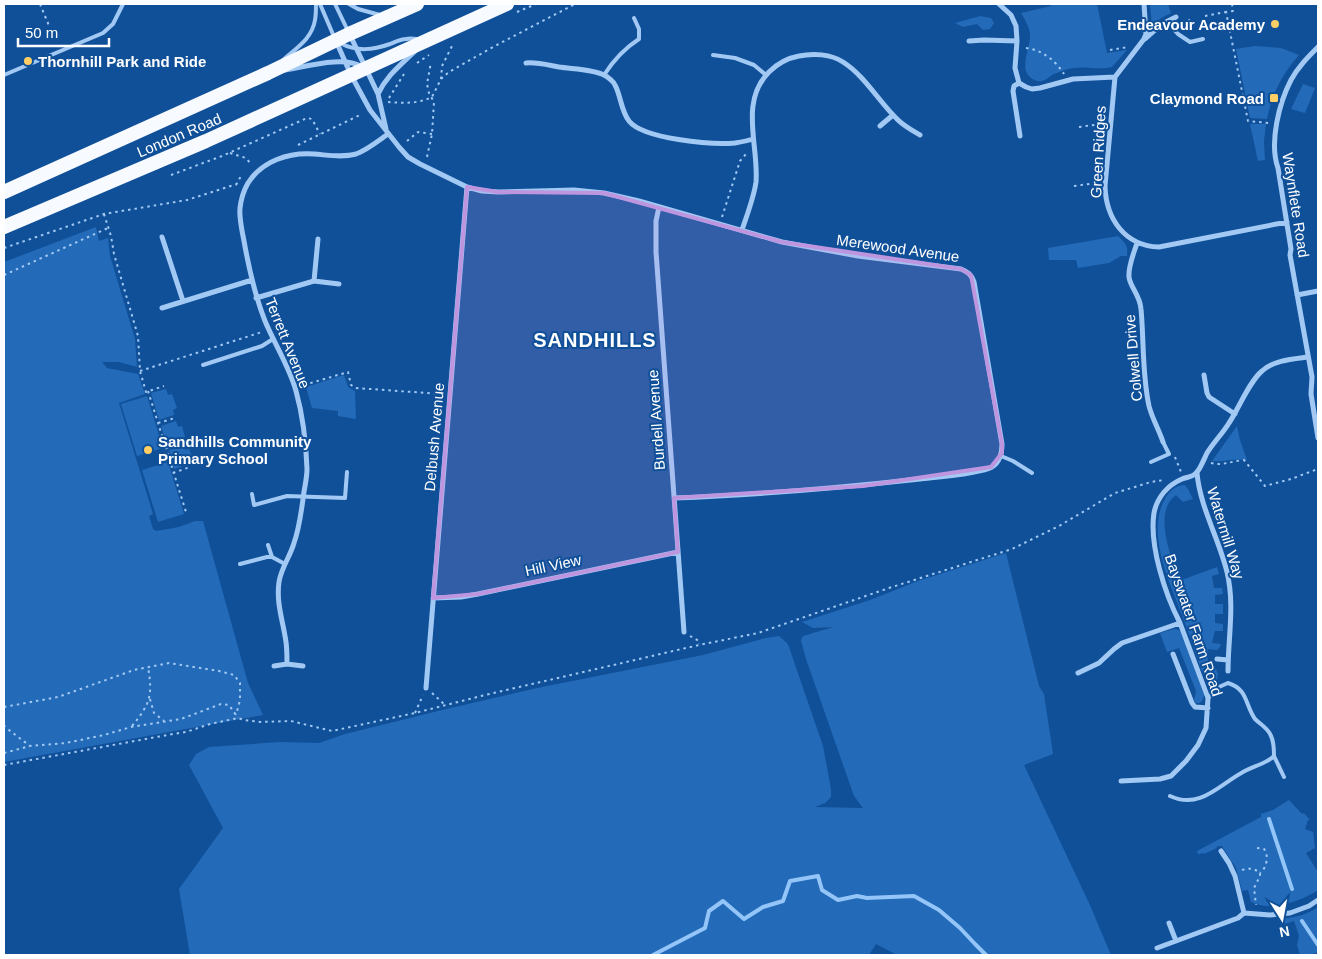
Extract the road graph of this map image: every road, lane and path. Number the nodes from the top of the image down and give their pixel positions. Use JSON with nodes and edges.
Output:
{"nodes":[{"id":1,"x":40,"y":4,"type":"edge"},
{"id":2,"x":123,"y":4,"type":"edge"},
{"id":3,"x":316,"y":4,"type":"edge"},
{"id":4,"x":320,"y":4,"type":"edge"},
{"id":5,"x":335,"y":4,"type":"edge"},
{"id":6,"x":349,"y":4,"type":"edge"},
{"id":7,"x":417,"y":4,"type":"edge"},
{"id":8,"x":536,"y":4,"type":"edge"},
{"id":9,"x":575,"y":4,"type":"edge"},
{"id":10,"x":999,"y":4,"type":"edge"},
{"id":11,"x":1144,"y":4,"type":"edge"},
{"id":12,"x":1232,"y":4,"type":"edge"},
{"id":13,"x":509,"y":10,"type":"edge"},
{"id":14,"x":1226,"y":12,"type":"junction"},
{"id":15,"x":1205,"y":16,"type":"dead end"},
{"id":16,"x":387,"y":17,"type":"junction"},
{"id":17,"x":1176,"y":17,"type":"dead end"},
{"id":18,"x":634,"y":18,"type":"dead end"},
{"id":19,"x":1167,"y":22,"type":"junction"},
{"id":20,"x":50,"y":28,"type":"dead end"},
{"id":21,"x":349,"y":34,"type":"junction"},
{"id":22,"x":1144,"y":39,"type":"junction"},
{"id":23,"x":1203,"y":39,"type":"dead end"},
{"id":24,"x":336,"y":41,"type":"junction"},
{"id":25,"x":969,"y":41,"type":"dead end"},
{"id":26,"x":1017,"y":44,"type":"junction"},
{"id":27,"x":430,"y":46,"type":"junction"},
{"id":28,"x":447,"y":46,"type":"dead end"},
{"id":29,"x":1318,"y":47,"type":"edge"},
{"id":30,"x":1123,"y":48,"type":"dead end"},
{"id":31,"x":356,"y":49,"type":"junction"},
{"id":32,"x":1110,"y":50,"type":"dead end"},
{"id":33,"x":713,"y":55,"type":"dead end"},
{"id":34,"x":431,"y":62,"type":"dead end"},
{"id":35,"x":416,"y":63,"type":"dead end"},
{"id":36,"x":526,"y":63,"type":"dead end"},
{"id":37,"x":348,"y":69,"type":"junction"},
{"id":38,"x":365,"y":69,"type":"junction"},
{"id":39,"x":268,"y":73,"type":"junction"},
{"id":40,"x":404,"y":74,"type":"dead end"},
{"id":41,"x":4,"y":75,"type":"edge"},
{"id":42,"x":604,"y":75,"type":"junction"},
{"id":43,"x":766,"y":75,"type":"junction"},
{"id":44,"x":1115,"y":77,"type":"junction"},
{"id":45,"x":441,"y":79,"type":"junction"},
{"id":46,"x":1068,"y":80,"type":"junction"},
{"id":47,"x":1019,"y":83,"type":"junction"},
{"id":48,"x":378,"y":94,"type":"junction"},
{"id":49,"x":432,"y":97,"type":"junction"},
{"id":50,"x":893,"y":116,"type":"junction"},
{"id":51,"x":354,"y":118,"type":"dead end"},
{"id":52,"x":1277,"y":123,"type":"junction"},
{"id":53,"x":1091,"y":125,"type":"dead end"},
{"id":54,"x":880,"y":126,"type":"dead end"},
{"id":55,"x":1079,"y":128,"type":"dead end"},
{"id":56,"x":320,"y":134,"type":"junction"},
{"id":57,"x":388,"y":134,"type":"junction"},
{"id":58,"x":432,"y":134,"type":"junction"},
{"id":59,"x":920,"y":136,"type":"dead end"},
{"id":60,"x":1020,"y":136,"type":"dead end"},
{"id":61,"x":406,"y":141,"type":"dead end"},
{"id":62,"x":754,"y":142,"type":"junction"},
{"id":63,"x":296,"y":146,"type":"dead end"},
{"id":64,"x":229,"y":153,"type":"junction"},
{"id":65,"x":251,"y":164,"type":"dead end"},
{"id":66,"x":425,"y":167,"type":"junction"},
{"id":67,"x":171,"y":174,"type":"dead end"},
{"id":68,"x":249,"y":182,"type":"junction"},
{"id":69,"x":1086,"y":184,"type":"dead end"},
{"id":70,"x":1074,"y":186,"type":"dead end"},
{"id":71,"x":467,"y":187,"type":"junction"},
{"id":72,"x":4,"y":192,"type":"edge"},
{"id":73,"x":659,"y":206,"type":"junction"},
{"id":74,"x":104,"y":214,"type":"junction"},
{"id":75,"x":1287,"y":222,"type":"junction"},
{"id":76,"x":720,"y":224,"type":"junction"},
{"id":77,"x":4,"y":227,"type":"edge"},
{"id":78,"x":108,"y":228,"type":"junction"},
{"id":79,"x":742,"y":230,"type":"junction"},
{"id":80,"x":162,"y":237,"type":"dead end"},
{"id":81,"x":318,"y":239,"type":"dead end"},
{"id":82,"x":1137,"y":242,"type":"junction"},
{"id":83,"x":4,"y":248,"type":"edge"},
{"id":84,"x":4,"y":275,"type":"edge"},
{"id":85,"x":252,"y":280,"type":"junction"},
{"id":86,"x":314,"y":282,"type":"junction"},
{"id":87,"x":339,"y":284,"type":"dead end"},
{"id":88,"x":1318,"y":291,"type":"edge"},
{"id":89,"x":1297,"y":295,"type":"junction"},
{"id":90,"x":256,"y":298,"type":"junction"},
{"id":91,"x":183,"y":301,"type":"junction"},
{"id":92,"x":162,"y":308,"type":"dead end"},
{"id":93,"x":269,"y":329,"type":"junction"},
{"id":94,"x":274,"y":339,"type":"junction"},
{"id":95,"x":1308,"y":357,"type":"junction"},
{"id":96,"x":203,"y":365,"type":"dead end"},
{"id":97,"x":140,"y":371,"type":"junction"},
{"id":98,"x":1204,"y":375,"type":"dead end"},
{"id":99,"x":164,"y":386,"type":"dead end"},
{"id":100,"x":295,"y":388,"type":"junction"},
{"id":101,"x":148,"y":391,"type":"junction"},
{"id":102,"x":450,"y":395,"type":"junction"},
{"id":103,"x":1235,"y":414,"type":"junction"},
{"id":104,"x":175,"y":418,"type":"dead end"},
{"id":105,"x":158,"y":424,"type":"junction"},
{"id":106,"x":1318,"y":438,"type":"edge"},
{"id":107,"x":1163,"y":442,"type":"joint"},
{"id":108,"x":183,"y":443,"type":"dead end"},
{"id":109,"x":166,"y":448,"type":"junction"},
{"id":110,"x":1000,"y":456,"type":"junction"},
{"id":111,"x":1204,"y":460,"type":"junction"},
{"id":112,"x":1151,"y":462,"type":"dead end"},
{"id":113,"x":190,"y":467,"type":"dead end"},
{"id":114,"x":1318,"y":469,"type":"edge"},
{"id":115,"x":347,"y":472,"type":"dead end"},
{"id":116,"x":173,"y":473,"type":"junction"},
{"id":117,"x":1032,"y":473,"type":"dead end"},
{"id":118,"x":1197,"y":473,"type":"junction"},
{"id":119,"x":1166,"y":480,"type":"dead end"},
{"id":120,"x":252,"y":494,"type":"dead end"},
{"id":121,"x":303,"y":496,"type":"junction"},
{"id":122,"x":674,"y":498,"type":"junction"},
{"id":123,"x":186,"y":512,"type":"dead end"},
{"id":124,"x":268,"y":545,"type":"dead end"},
{"id":125,"x":678,"y":552,"type":"junction"},
{"id":126,"x":272,"y":557,"type":"junction"},
{"id":127,"x":240,"y":564,"type":"dead end"},
{"id":128,"x":285,"y":564,"type":"junction"},
{"id":129,"x":433,"y":598,"type":"junction"},
{"id":130,"x":1180,"y":623,"type":"junction"},
{"id":131,"x":684,"y":632,"type":"joint"},
{"id":132,"x":699,"y":645,"type":"junction"},
{"id":133,"x":1173,"y":654,"type":"dead end"},
{"id":134,"x":1217,"y":660,"type":"dead end"},
{"id":135,"x":1228,"y":660,"type":"junction"},
{"id":136,"x":287,"y":664,"type":"junction"},
{"id":137,"x":274,"y":666,"type":"dead end"},
{"id":138,"x":303,"y":666,"type":"dead end"},
{"id":139,"x":148,"y":667,"type":"junction"},
{"id":140,"x":1228,"y":671,"type":"joint"},
{"id":141,"x":1078,"y":673,"type":"dead end"},
{"id":142,"x":1228,"y":683,"type":"junction"},
{"id":143,"x":426,"y":688,"type":"junction"},
{"id":144,"x":1208,"y":698,"type":"junction"},
{"id":145,"x":150,"y":699,"type":"junction"},
{"id":146,"x":445,"y":705,"type":"junction"},
{"id":147,"x":4,"y":707,"type":"edge"},
{"id":148,"x":1208,"y":708,"type":"junction"},
{"id":149,"x":415,"y":713,"type":"junction"},
{"id":150,"x":236,"y":715,"type":"junction"},
{"id":151,"x":238,"y":718,"type":"junction"},
{"id":152,"x":164,"y":721,"type":"junction"},
{"id":153,"x":4,"y":725,"type":"edge"},
{"id":154,"x":131,"y":728,"type":"junction"},
{"id":155,"x":30,"y":746,"type":"junction"},
{"id":156,"x":4,"y":753,"type":"edge"},
{"id":157,"x":1274,"y":756,"type":"junction"},
{"id":158,"x":4,"y":765,"type":"edge"},
{"id":159,"x":1284,"y":777,"type":"dead end"},
{"id":160,"x":1122,"y":781,"type":"dead end"},
{"id":161,"x":1170,"y":796,"type":"dead end"},
{"id":162,"x":1257,"y":848,"type":"dead end"},
{"id":163,"x":1221,"y":851,"type":"dead end"},
{"id":164,"x":1233,"y":873,"type":"junction"},
{"id":165,"x":1260,"y":873,"type":"junction"},
{"id":166,"x":1318,"y":900,"type":"edge"},
{"id":167,"x":1244,"y":913,"type":"junction"},
{"id":168,"x":1256,"y":914,"type":"junction"},
{"id":169,"x":1169,"y":923,"type":"dead end"},
{"id":170,"x":1176,"y":941,"type":"junction"},
{"id":171,"x":1157,"y":948,"type":"dead end"}],
"edges":[{"from":1,"to":20,"type":"path"},
{"from":2,"to":41,"type":"lane"},
{"from":3,"to":39,"type":"lane"},
{"from":4,"to":24,"type":"lane"},
{"from":5,"to":21,"type":"lane"},
{"from":6,"to":16,"type":"lane"},
{"from":7,"to":16,"type":"highway","name":"London Road"},
{"from":8,"to":13,"type":"path"},
{"from":9,"to":45,"type":"path"},
{"from":10,"to":26,"type":"street"},
{"from":11,"to":22,"type":"street"},
{"from":12,"to":14,"type":"path"},
{"from":13,"to":27,"type":"highway","name":"London Road"},
{"from":14,"to":15,"type":"path"},
{"from":14,"to":52,"type":"path"},
{"from":16,"to":21,"type":"highway","name":"London Road"},
{"from":17,"to":19,"type":"street"},
{"from":18,"to":42,"type":"lane"},
{"from":19,"to":22,"type":"street"},
{"from":19,"to":23,"type":"lane"},
{"from":21,"to":24,"type":"highway","name":"London Road"},
{"from":21,"to":31,"type":"street","name":"Merewood Avenue"},
{"from":22,"to":44,"type":"street"},
{"from":24,"to":31,"type":"lane"},
{"from":24,"to":37,"type":"street","name":"Merewood Avenue"},
{"from":24,"to":39,"type":"highway","name":"London Road"},
{"from":25,"to":26,"type":"street"},
{"from":26,"to":46,"type":"path"},
{"from":26,"to":47,"type":"street"},
{"from":27,"to":31,"type":"lane"},
{"from":27,"to":35,"type":"path"},
{"from":27,"to":38,"type":"highway","name":"London Road"},
{"from":27,"to":48,"type":"street"},
{"from":28,"to":45,"type":"path"},
{"from":29,"to":52,"type":"street","name":"Waynflete Road"},
{"from":30,"to":32,"type":"path"},
{"from":31,"to":38,"type":"street","name":"Merewood Avenue"},
{"from":33,"to":43,"type":"lane"},
{"from":34,"to":49,"type":"path"},
{"from":36,"to":42,"type":"street"},
{"from":37,"to":38,"type":"highway","name":"London Road"},
{"from":37,"to":39,"type":"street"},
{"from":37,"to":57,"type":"street","name":"Merewood Avenue"},
{"from":37,"to":77,"type":"highway","name":"London Road"},
{"from":38,"to":48,"type":"street","name":"Merewood Avenue"},
{"from":39,"to":72,"type":"highway","name":"London Road"},
{"from":40,"to":49,"type":"path"},
{"from":42,"to":62,"type":"street"},
{"from":43,"to":50,"type":"street"},
{"from":43,"to":62,"type":"street"},
{"from":44,"to":46,"type":"street"},
{"from":44,"to":82,"type":"street","name":"Green Ridges"},
{"from":45,"to":49,"type":"path"},
{"from":46,"to":47,"type":"street"},
{"from":47,"to":60,"type":"street"},
{"from":48,"to":57,"type":"street","name":"Merewood Avenue"},
{"from":49,"to":58,"type":"path"},
{"from":50,"to":54,"type":"street"},
{"from":50,"to":59,"type":"street"},
{"from":51,"to":56,"type":"path"},
{"from":52,"to":75,"type":"street","name":"Waynflete Road"},
{"from":53,"to":55,"type":"path"},
{"from":56,"to":63,"type":"path"},
{"from":56,"to":64,"type":"path"},
{"from":57,"to":66,"type":"street","name":"Merewood Avenue"},
{"from":57,"to":68,"type":"street","name":"Terrett Avenue"},
{"from":58,"to":61,"type":"path"},
{"from":58,"to":66,"type":"path"},
{"from":62,"to":76,"type":"path"},
{"from":62,"to":79,"type":"street"},
{"from":64,"to":65,"type":"path"},
{"from":64,"to":67,"type":"path"},
{"from":66,"to":71,"type":"street","name":"Merewood Avenue"},
{"from":68,"to":74,"type":"path"},
{"from":68,"to":85,"type":"street","name":"Terrett Avenue"},
{"from":69,"to":70,"type":"path"},
{"from":71,"to":73,"type":"street","name":"Merewood Avenue"},
{"from":71,"to":102,"type":"street","name":"Delbush Avenue"},
{"from":73,"to":76,"type":"street","name":"Merewood Avenue"},
{"from":73,"to":122,"type":"street","name":"Burdell Avenue"},
{"from":74,"to":78,"type":"path"},
{"from":74,"to":83,"type":"path"},
{"from":75,"to":82,"type":"street","name":"Green Ridges"},
{"from":75,"to":89,"type":"street","name":"Waynflete Road"},
{"from":76,"to":79,"type":"street","name":"Merewood Avenue"},
{"from":78,"to":84,"type":"path"},
{"from":78,"to":97,"type":"path"},
{"from":79,"to":110,"type":"street","name":"Merewood Avenue"},
{"from":80,"to":91,"type":"street"},
{"from":81,"to":86,"type":"street"},
{"from":82,"to":107,"type":"street","name":"Colwell Drive"},
{"from":85,"to":90,"type":"street","name":"Terrett Avenue"},
{"from":85,"to":91,"type":"street"},
{"from":86,"to":87,"type":"street"},
{"from":86,"to":90,"type":"street"},
{"from":88,"to":89,"type":"street"},
{"from":89,"to":95,"type":"street","name":"Waynflete Road"},
{"from":90,"to":93,"type":"street","name":"Terrett Avenue"},
{"from":91,"to":92,"type":"street"},
{"from":93,"to":94,"type":"street","name":"Terrett Avenue"},
{"from":93,"to":97,"type":"path"},
{"from":94,"to":96,"type":"lane"},
{"from":94,"to":100,"type":"street","name":"Terrett Avenue"},
{"from":95,"to":103,"type":"street"},
{"from":95,"to":106,"type":"street","name":"Waynflete Road"},
{"from":97,"to":101,"type":"path"},
{"from":98,"to":103,"type":"street"},
{"from":99,"to":101,"type":"path"},
{"from":100,"to":102,"type":"path"},
{"from":100,"to":121,"type":"street","name":"Terrett Avenue"},
{"from":101,"to":105,"type":"path"},
{"from":102,"to":129,"type":"street","name":"Delbush Avenue"},
{"from":103,"to":111,"type":"street"},
{"from":104,"to":105,"type":"path"},
{"from":105,"to":109,"type":"path"},
{"from":107,"to":112,"type":"lane"},
{"from":108,"to":109,"type":"path"},
{"from":109,"to":116,"type":"path"},
{"from":110,"to":117,"type":"lane"},
{"from":110,"to":122,"type":"street"},
{"from":111,"to":114,"type":"path"},
{"from":111,"to":118,"type":"street"},
{"from":113,"to":116,"type":"path"},
{"from":115,"to":121,"type":"lane"},
{"from":116,"to":123,"type":"path"},
{"from":118,"to":130,"type":"street","name":"Bayswater Farm Road"},
{"from":118,"to":135,"type":"street","name":"Watermill Way"},
{"from":119,"to":132,"type":"path"},
{"from":120,"to":121,"type":"lane"},
{"from":121,"to":128,"type":"street","name":"Terrett Avenue"},
{"from":122,"to":125,"type":"street","name":"Burdell Avenue"},
{"from":124,"to":126,"type":"lane"},
{"from":125,"to":129,"type":"street","name":"Hill View"},
{"from":125,"to":131,"type":"street","name":"Burdell Avenue"},
{"from":126,"to":127,"type":"lane"},
{"from":126,"to":128,"type":"lane"},
{"from":128,"to":136,"type":"street","name":"Terrett Avenue"},
{"from":129,"to":143,"type":"street","name":"Delbush Avenue"},
{"from":130,"to":141,"type":"street"},
{"from":130,"to":144,"type":"street","name":"Bayswater Farm Road"},
{"from":131,"to":132,"type":"path"},
{"from":132,"to":146,"type":"path"},
{"from":133,"to":148,"type":"street","name":"Bayswater Farm Road"},
{"from":134,"to":135,"type":"street"},
{"from":135,"to":140,"type":"street","name":"Watermill Way"},
{"from":136,"to":137,"type":"street"},
{"from":136,"to":138,"type":"street"},
{"from":139,"to":145,"type":"path"},
{"from":139,"to":147,"type":"path"},
{"from":139,"to":150,"type":"path"},
{"from":140,"to":142,"type":"lane"},
{"from":142,"to":144,"type":"lane"},
{"from":142,"to":157,"type":"lane"},
{"from":143,"to":146,"type":"path"},
{"from":143,"to":149,"type":"path"},
{"from":144,"to":148,"type":"street","name":"Bayswater Farm Road"},
{"from":145,"to":152,"type":"path"},
{"from":145,"to":154,"type":"path"},
{"from":146,"to":149,"type":"path"},
{"from":148,"to":160,"type":"street","name":"Bayswater Farm Road"},
{"from":149,"to":151,"type":"path"},
{"from":150,"to":151,"type":"path"},
{"from":150,"to":152,"type":"path"},
{"from":151,"to":158,"type":"path"},
{"from":152,"to":154,"type":"path"},
{"from":153,"to":155,"type":"path"},
{"from":154,"to":155,"type":"path"},
{"from":155,"to":156,"type":"path"},
{"from":157,"to":159,"type":"lane"},
{"from":157,"to":161,"type":"lane"},
{"from":162,"to":165,"type":"path"},
{"from":163,"to":164,"type":"street"},
{"from":164,"to":165,"type":"path"},
{"from":164,"to":167,"type":"street"},
{"from":165,"to":168,"type":"path"},
{"from":166,"to":168,"type":"street"},
{"from":167,"to":168,"type":"street"},
{"from":167,"to":170,"type":"street"},
{"from":169,"to":170,"type":"street"},
{"from":170,"to":171,"type":"street"}]}
